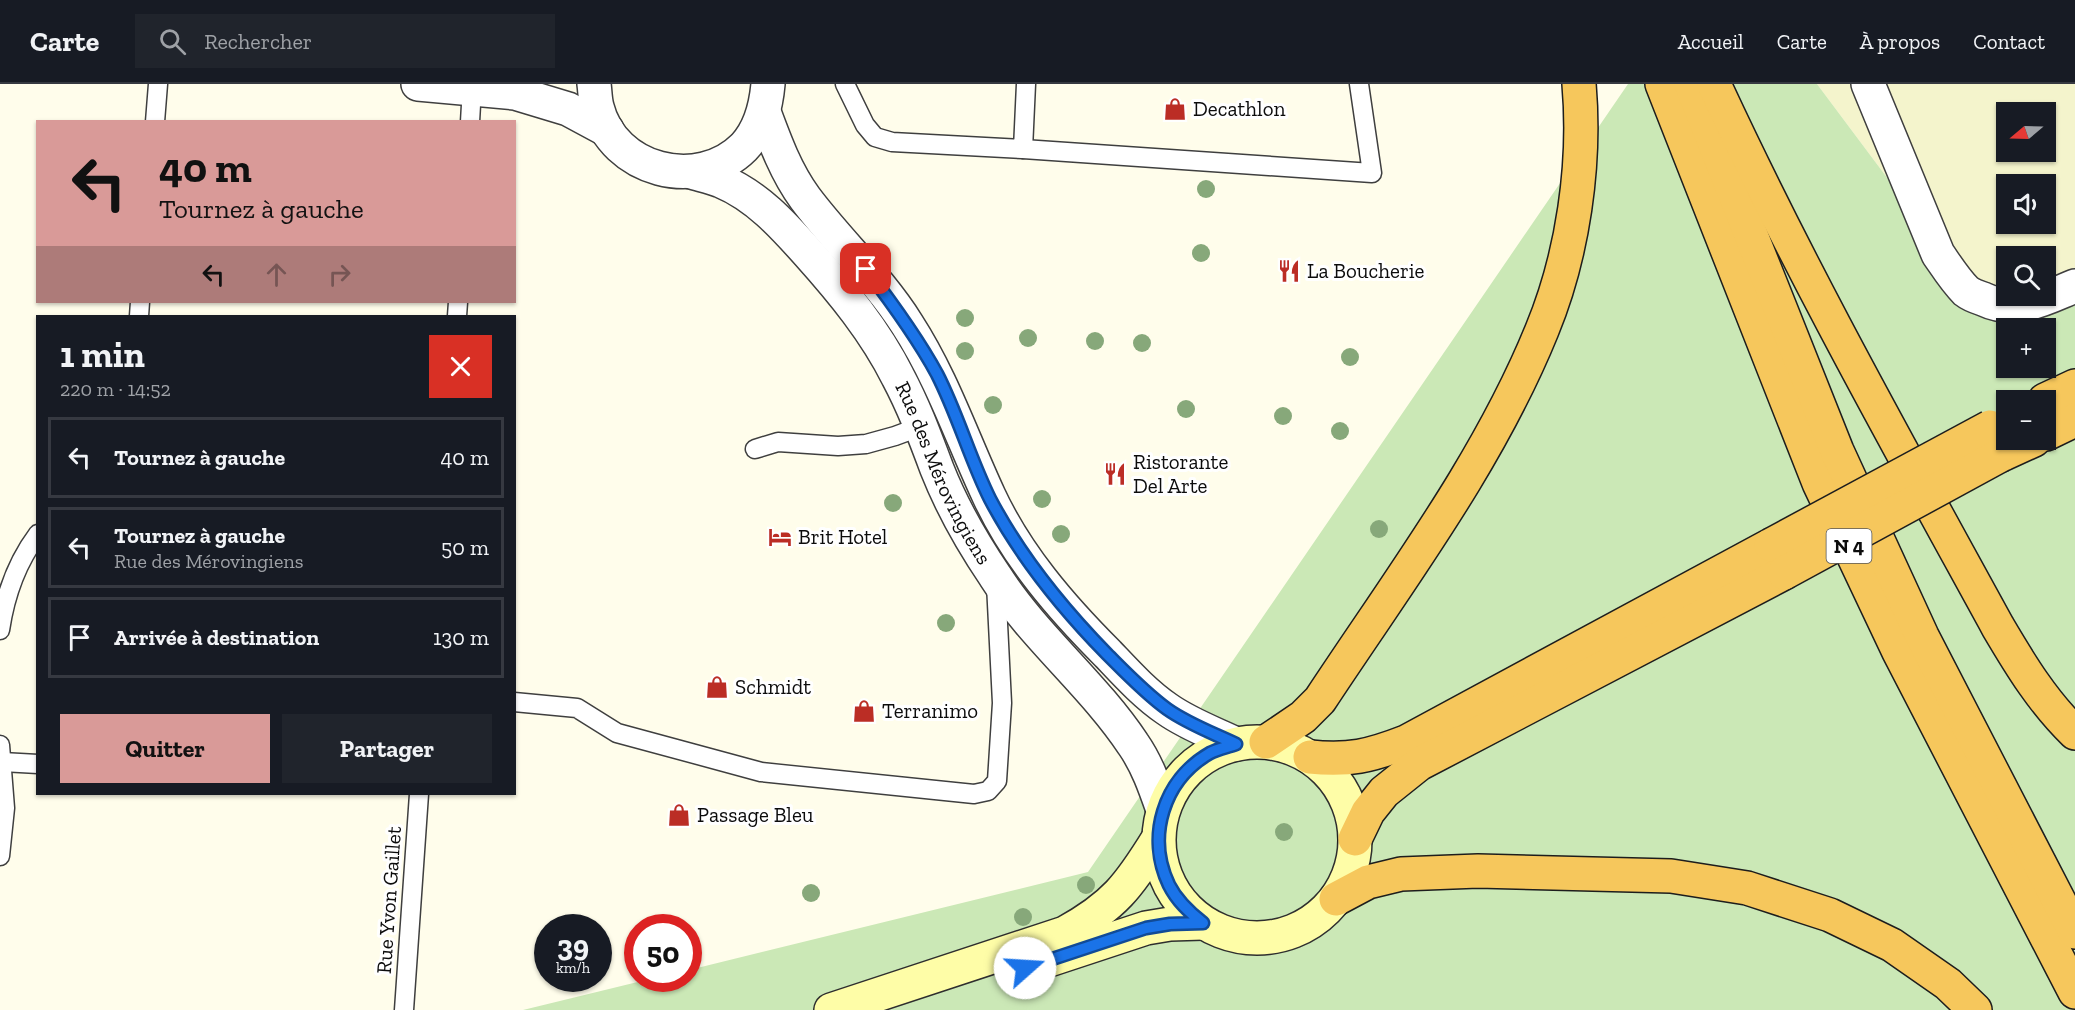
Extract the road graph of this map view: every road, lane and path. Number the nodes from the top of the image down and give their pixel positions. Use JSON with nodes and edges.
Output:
{"nodes":[{"id":1,"x":158,"y":84,"type":"edge"},
{"id":2,"x":418,"y":84,"type":"edge"},
{"id":3,"x":594,"y":84,"type":"edge"},
{"id":4,"x":845,"y":84,"type":"edge"},
{"id":5,"x":1026,"y":84,"type":"edge"},
{"id":6,"x":1359,"y":84,"type":"edge"},
{"id":7,"x":1579,"y":84,"type":"edge"},
{"id":8,"x":1662,"y":84,"type":"edge"},
{"id":9,"x":1691,"y":84,"type":"edge"},
{"id":10,"x":1714,"y":84,"type":"edge"},
{"id":11,"x":1868,"y":84,"type":"edge"},
{"id":12,"x":472,"y":87,"type":"junction"},
{"id":13,"x":766,"y":98,"type":"edge"},
{"id":14,"x":154,"y":120,"type":"edge"},
{"id":15,"x":470,"y":120,"type":"edge"},
{"id":16,"x":607,"y":130,"type":"junction"},
{"id":17,"x":1023,"y":149,"type":"junction"},
{"id":18,"x":691,"y":172,"type":"junction"},
{"id":19,"x":2075,"y":286,"type":"edge"},
{"id":20,"x":2075,"y":386,"type":"edge"},
{"id":21,"x":2056,"y":395,"type":"edge"},
{"id":22,"x":2075,"y":420,"type":"edge"},
{"id":23,"x":922,"y":426,"type":"junction"},
{"id":24,"x":2056,"y":429,"type":"edge"},
{"id":25,"x":1996,"y":436,"type":"edge"},
{"id":26,"x":755,"y":449,"type":"dead end"},
{"id":27,"x":36,"y":537,"type":"edge"},
{"id":28,"x":1777,"y":559,"type":"junction"},
{"id":29,"x":996,"y":579,"type":"junction"},
{"id":30,"x":1,"y":600,"type":"edge"},
{"id":31,"x":0,"y":630,"type":"edge"},
{"id":32,"x":516,"y":702,"type":"edge"},
{"id":33,"x":2075,"y":733,"type":"edge"},
{"id":34,"x":1251,"y":743,"type":"junction"},
{"id":35,"x":1,"y":754,"type":"edge"},
{"id":36,"x":1310,"y":757,"type":"junction"},
{"id":37,"x":36,"y":763,"type":"edge"},
{"id":38,"x":419,"y":795,"type":"edge"},
{"id":39,"x":1160,"y":825,"type":"junction"},
{"id":40,"x":1355,"y":839,"type":"junction"},
{"id":41,"x":0,"y":856,"type":"edge"},
{"id":42,"x":1336,"y":900,"type":"junction"},
{"id":43,"x":1203,"y":923,"type":"junction"},
{"id":44,"x":2075,"y":932,"type":"edge"},
{"id":45,"x":2075,"y":992,"type":"edge"},
{"id":46,"x":404,"y":1010,"type":"edge"},
{"id":47,"x":831,"y":1010,"type":"edge"},
{"id":48,"x":900,"y":1010,"type":"edge"},
{"id":49,"x":1975,"y":1010,"type":"edge"}],
"edges":[{"from":1,"to":14,"type":"lane"},
{"from":2,"to":12,"type":"street"},
{"from":3,"to":16,"type":"street"},
{"from":4,"to":17,"type":"lane"},
{"from":5,"to":17,"type":"lane"},
{"from":6,"to":17,"type":"lane"},
{"from":7,"to":34,"type":"highway"},
{"from":8,"to":45,"type":"highway","number":"N 4"},
{"from":9,"to":44,"type":"highway","number":"N 4"},
{"from":10,"to":33,"type":"highway"},
{"from":11,"to":19,"type":"street"},
{"from":12,"to":15,"type":"lane"},
{"from":12,"to":16,"type":"street"},
{"from":13,"to":18,"type":"street"},
{"from":13,"to":34,"type":"street","name":"Rue des Mérovingiens"},
{"from":16,"to":18,"type":"street"},
{"from":18,"to":23,"type":"street","name":"Rue des Mérovingiens"},
{"from":20,"to":21,"type":"highway"},
{"from":22,"to":24,"type":"highway"},
{"from":23,"to":26,"type":"lane"},
{"from":23,"to":29,"type":"street","name":"Rue des Mérovingiens"},
{"from":25,"to":28,"type":"highway","bridge":true},
{"from":27,"to":30,"type":"lane"},
{"from":28,"to":36,"type":"highway"},
{"from":28,"to":40,"type":"highway"},
{"from":29,"to":32,"type":"lane"},
{"from":29,"to":39,"type":"street","name":"Rue des Mérovingiens"},
{"from":30,"to":31,"type":"lane"},
{"from":34,"to":36,"type":"main road"},
{"from":34,"to":39,"type":"main road"},
{"from":35,"to":37,"type":"lane"},
{"from":35,"to":41,"type":"lane"},
{"from":36,"to":40,"type":"main road"},
{"from":38,"to":46,"type":"lane","name":"Rue Yvon Gaillet"},
{"from":39,"to":43,"type":"main road"},
{"from":39,"to":47,"type":"main road"},
{"from":40,"to":42,"type":"main road"},
{"from":42,"to":43,"type":"main road"},
{"from":42,"to":49,"type":"highway"},
{"from":43,"to":48,"type":"main road"}]}
